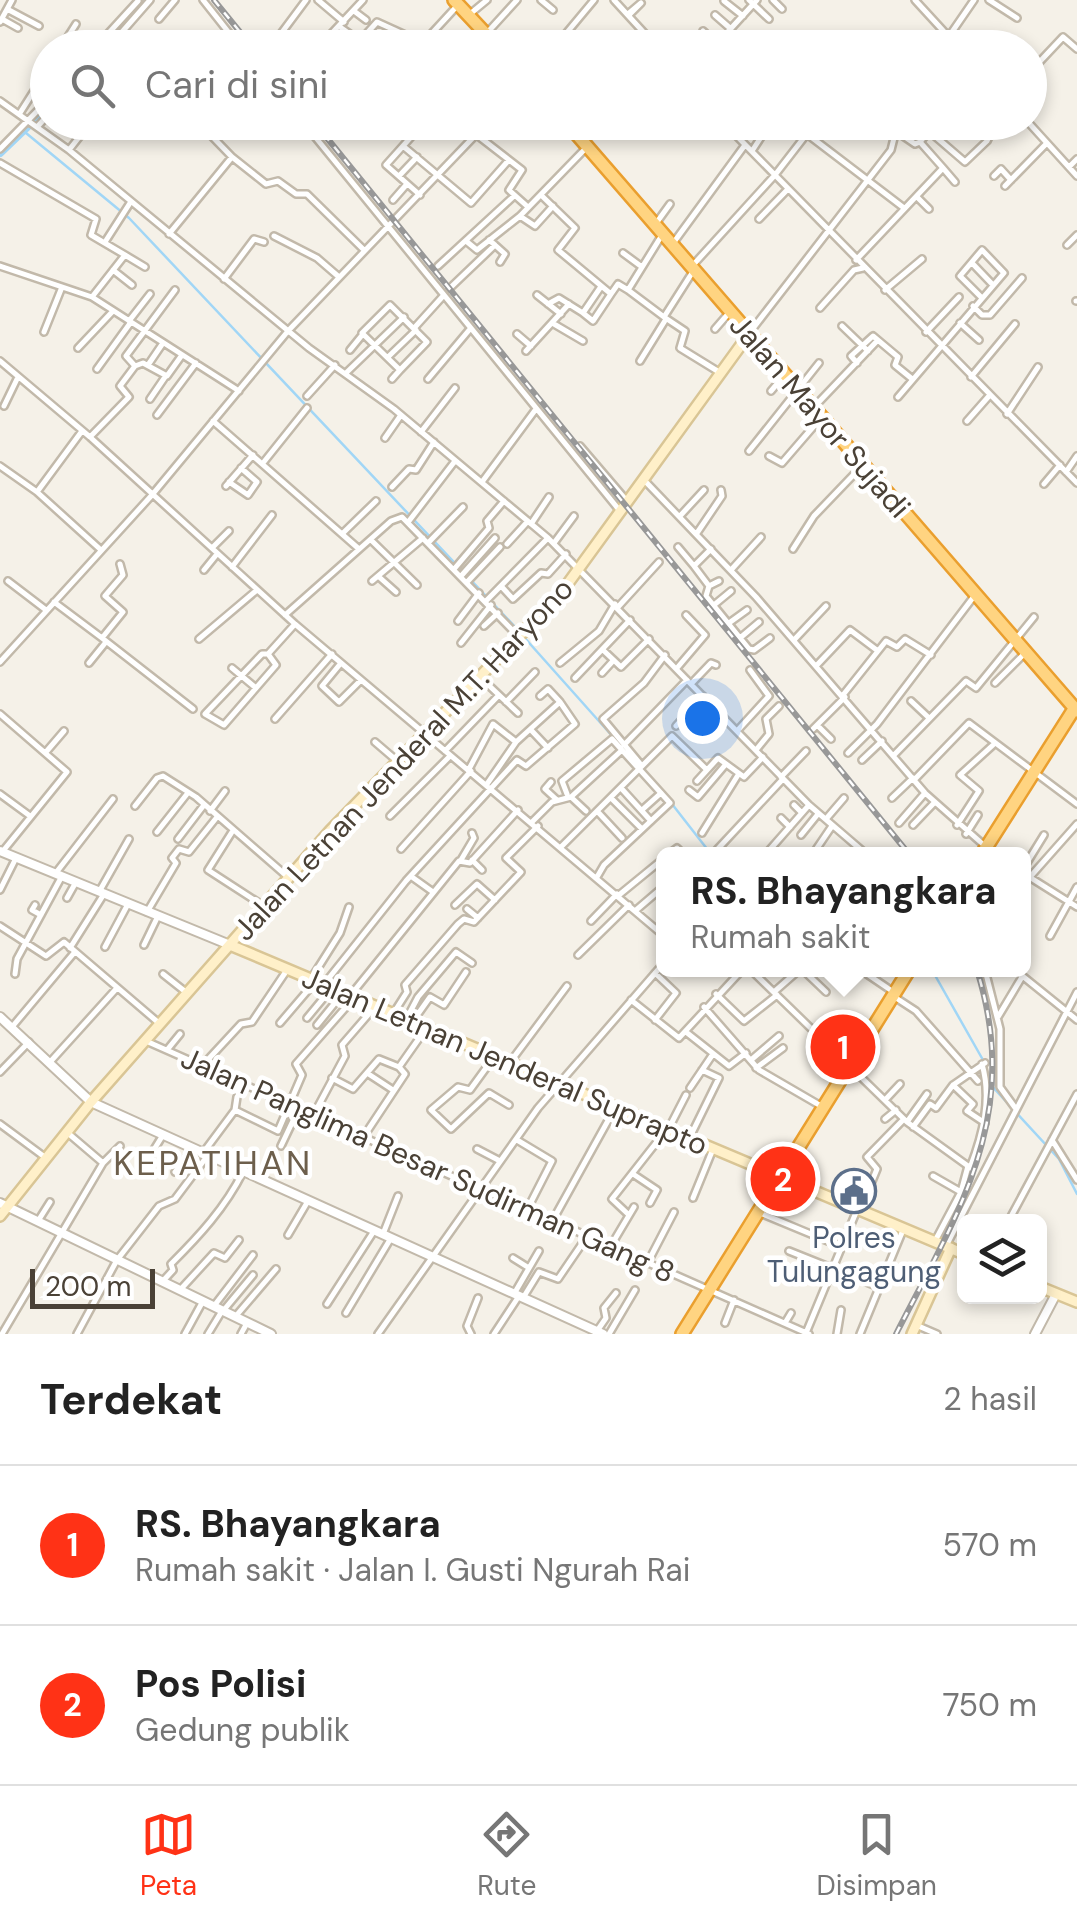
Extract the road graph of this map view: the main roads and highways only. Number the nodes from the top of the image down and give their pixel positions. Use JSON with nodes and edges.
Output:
{"nodes":[{"id":1,"x":456,"y":2,"type":"edge"},
{"id":2,"x":482,"y":30,"type":"edge"},
{"id":3,"x":581,"y":140,"type":"edge"},
{"id":4,"x":749,"y":334,"type":"junction"},
{"id":5,"x":1076,"y":708,"type":"edge"},
{"id":6,"x":990,"y":847,"type":"edge"},
{"id":7,"x":230,"y":946,"type":"junction"},
{"id":8,"x":905,"y":977,"type":"edge"},
{"id":9,"x":781,"y":1175,"type":"junction"},
{"id":10,"x":2,"y":1208,"type":"edge"},
{"id":11,"x":948,"y":1247,"type":"junction"},
{"id":12,"x":957,"y":1251,"type":"edge"},
{"id":13,"x":1047,"y":1290,"type":"edge"},
{"id":14,"x":1077,"y":1302,"type":"edge"},
{"id":15,"x":914,"y":1329,"type":"edge"},
{"id":16,"x":682,"y":1334,"type":"edge"}],
"edges":[{"from":1,"to":2,"type":"highway"},
{"from":3,"to":4,"type":"highway","name":"Jalan Mayor Sujadi"},
{"from":4,"to":5,"type":"highway","name":"Jalan Mayor Sujadi"},
{"from":4,"to":7,"type":"main road","name":"Jalan Letnan Jenderal M.T. Haryono"},
{"from":5,"to":6,"type":"highway"},
{"from":7,"to":9,"type":"main road","name":"Jalan Letnan Jenderal Suprapto"},
{"from":7,"to":10,"type":"main road","name":"Jalan Letnan Jenderal M.T. Haryono"},
{"from":8,"to":9,"type":"highway"},
{"from":9,"to":11,"type":"main road","name":"Jalan Letnan Jenderal Suprapto"},
{"from":9,"to":16,"type":"highway"},
{"from":11,"to":12,"type":"main road","name":"Jalan Letnan Jenderal Suprapto"},
{"from":11,"to":15,"type":"main road"},
{"from":13,"to":14,"type":"main road"}]}
